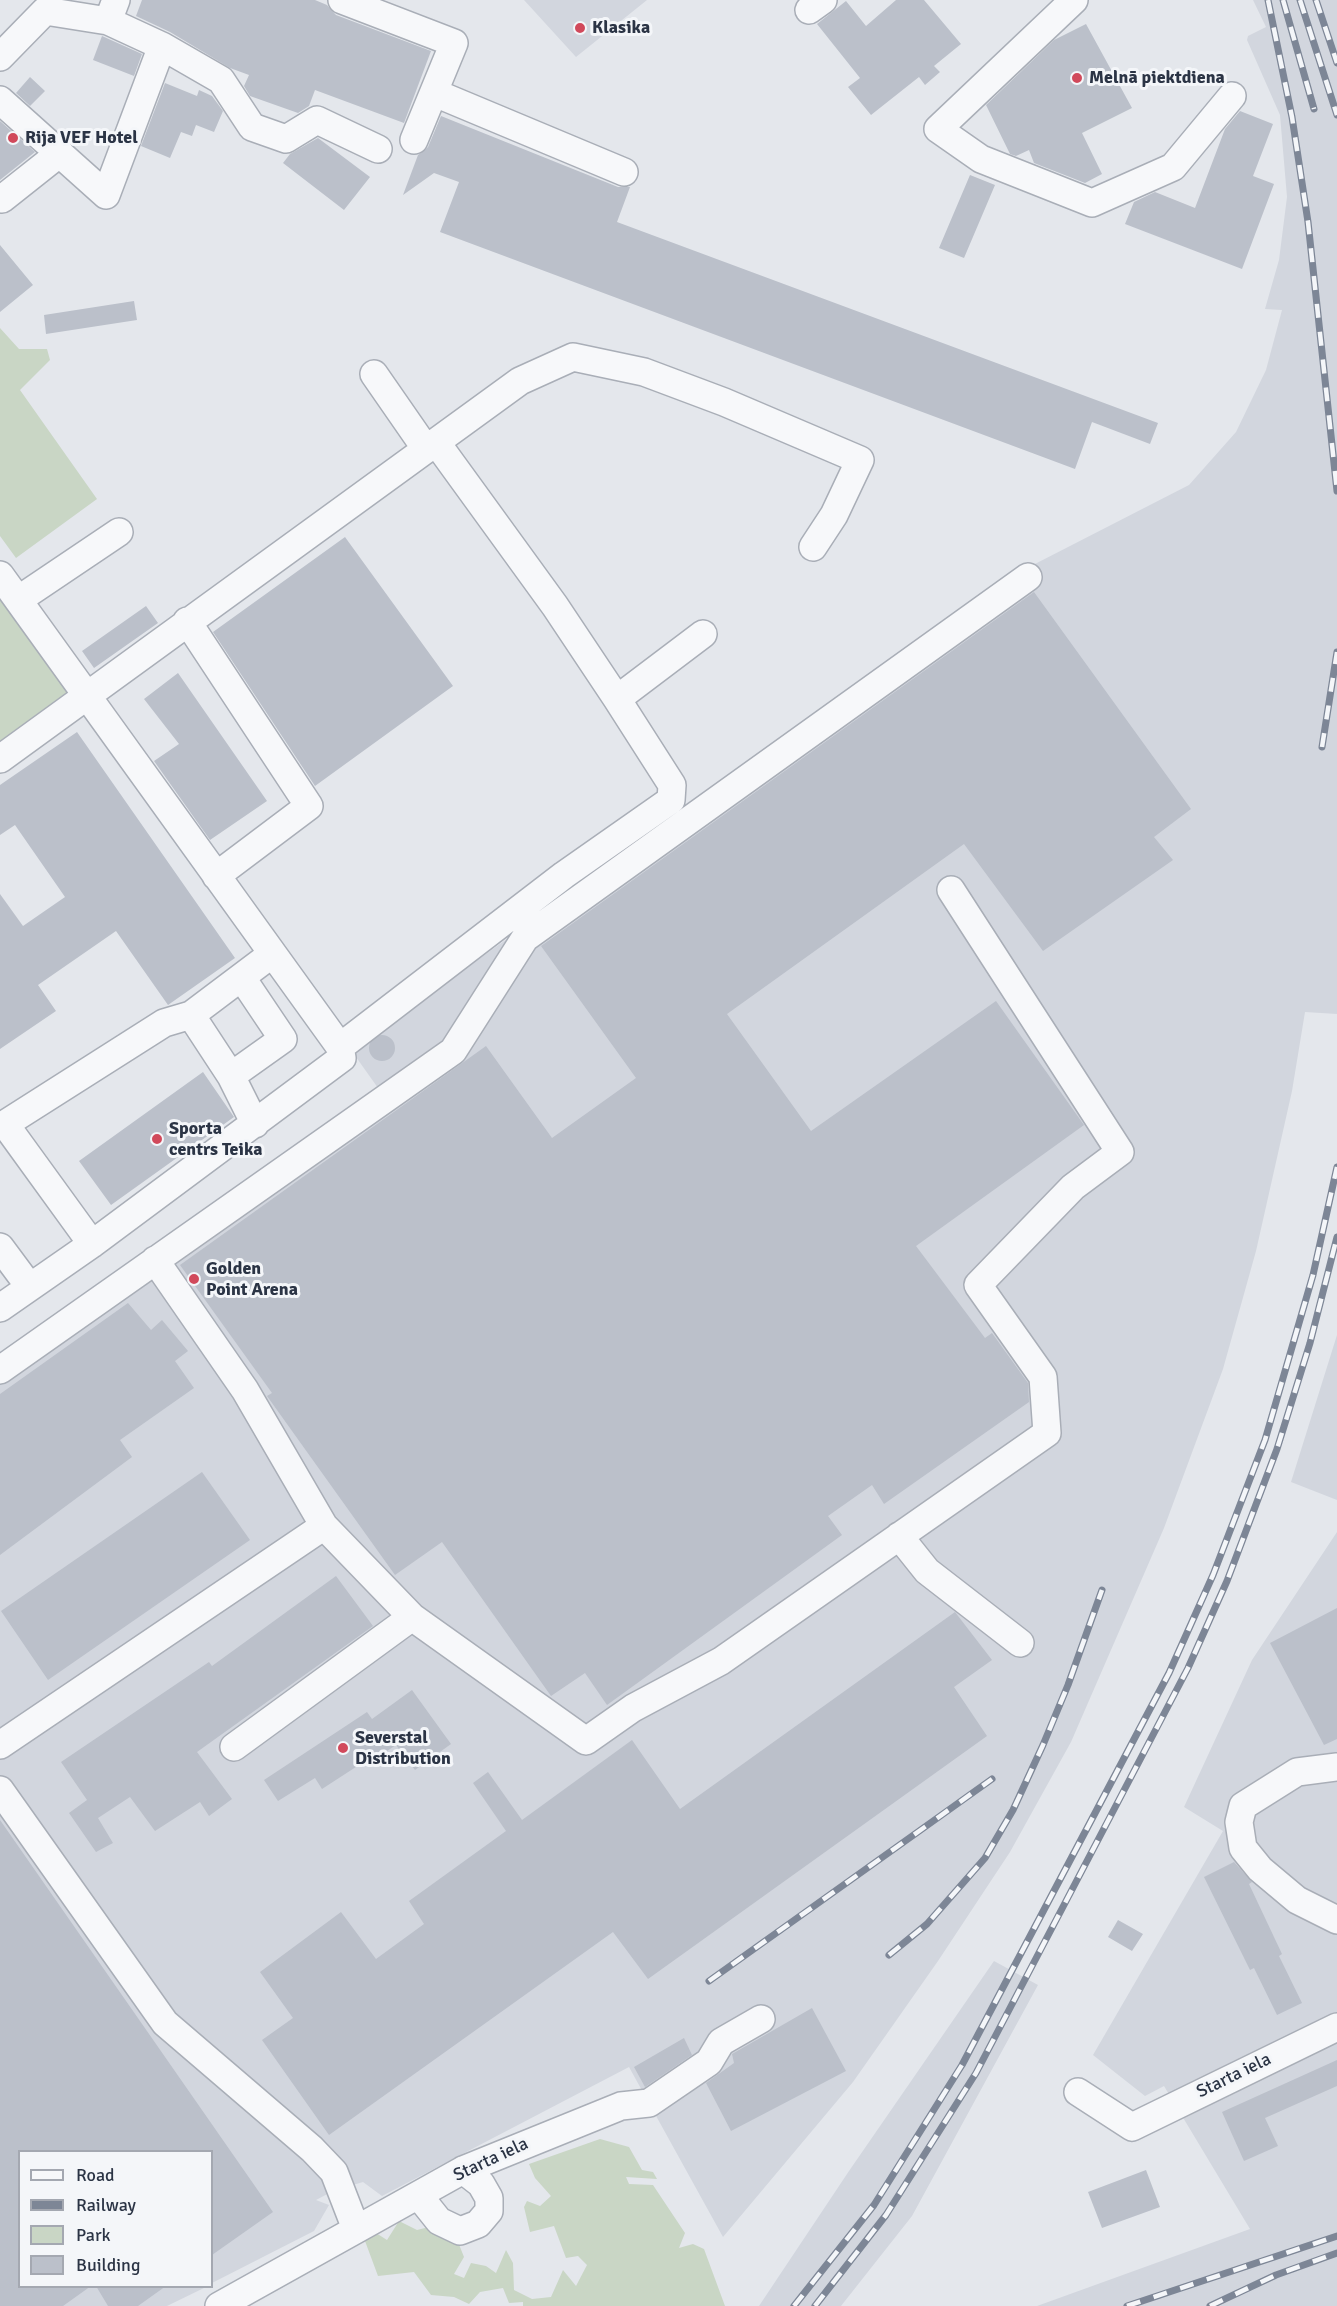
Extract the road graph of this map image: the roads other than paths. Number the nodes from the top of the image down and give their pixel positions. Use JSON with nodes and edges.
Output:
{"nodes":[{"id":1,"x":342,"y":0,"type":"edge"},
{"id":2,"x":1074,"y":0,"type":"edge"},
{"id":3,"x":112,"y":11,"type":"edge"},
{"id":4,"x":162,"y":46,"type":"junction"},
{"id":5,"x":0,"y":57,"type":"edge"},
{"id":6,"x":435,"y":93,"type":"junction"},
{"id":7,"x":1232,"y":96,"type":"dead end"},
{"id":8,"x":0,"y":100,"type":"edge"},
{"id":9,"x":414,"y":140,"type":"dead end"},
{"id":10,"x":378,"y":149,"type":"dead end"},
{"id":11,"x":60,"y":153,"type":"junction"},
{"id":12,"x":624,"y":171,"type":"dead end"},
{"id":13,"x":2,"y":200,"type":"dead end"},
{"id":14,"x":374,"y":374,"type":"dead end"},
{"id":15,"x":431,"y":446,"type":"junction"},
{"id":16,"x":119,"y":532,"type":"dead end"},
{"id":17,"x":813,"y":547,"type":"dead end"},
{"id":18,"x":0,"y":575,"type":"edge"},
{"id":19,"x":1028,"y":577,"type":"dead end"},
{"id":20,"x":18,"y":600,"type":"junction"},
{"id":21,"x":187,"y":621,"type":"junction"},
{"id":22,"x":703,"y":634,"type":"dead end"},
{"id":23,"x":86,"y":695,"type":"junction"},
{"id":24,"x":617,"y":699,"type":"junction"},
{"id":25,"x":0,"y":759,"type":"edge"},
{"id":26,"x":216,"y":876,"type":"junction"},
{"id":27,"x":951,"y":890,"type":"dead end"},
{"id":28,"x":272,"y":954,"type":"junction"},
{"id":29,"x":242,"y":978,"type":"junction"},
{"id":30,"x":191,"y":1015,"type":"junction"},
{"id":31,"x":340,"y":1047,"type":"junction"},
{"id":32,"x":231,"y":1076,"type":"junction"},
{"id":33,"x":255,"y":1124,"type":"junction"},
{"id":34,"x":92,"y":1244,"type":"junction"},
{"id":35,"x":0,"y":1247,"type":"edge"},
{"id":36,"x":155,"y":1260,"type":"junction"},
{"id":37,"x":29,"y":1286,"type":"junction"},
{"id":38,"x":0,"y":1308,"type":"edge"},
{"id":39,"x":0,"y":1370,"type":"edge"},
{"id":40,"x":324,"y":1526,"type":"junction"},
{"id":41,"x":899,"y":1536,"type":"junction"},
{"id":42,"x":412,"y":1617,"type":"junction"},
{"id":43,"x":1020,"y":1643,"type":"dead end"},
{"id":44,"x":0,"y":1745,"type":"edge"},
{"id":45,"x":234,"y":1746,"type":"dead end"},
{"id":46,"x":1337,"y":1767,"type":"edge"},
{"id":47,"x":0,"y":1790,"type":"edge"},
{"id":48,"x":1337,"y":1920,"type":"edge"},
{"id":49,"x":760,"y":2019,"type":"dead end"},
{"id":50,"x":1337,"y":2027,"type":"edge"},
{"id":51,"x":1078,"y":2092,"type":"dead end"},
{"id":52,"x":464,"y":2170,"type":"junction"},
{"id":53,"x":420,"y":2196,"type":"junction"},
{"id":54,"x":356,"y":2229,"type":"junction"},
{"id":55,"x":219,"y":2306,"type":"edge"}],
"edges":[{"from":1,"to":6,"type":"street"},
{"from":2,"to":7,"type":"street"},
{"from":3,"to":4,"type":"street"},
{"from":3,"to":5,"type":"street"},
{"from":4,"to":10,"type":"street"},
{"from":4,"to":11,"type":"street"},
{"from":6,"to":9,"type":"street"},
{"from":6,"to":12,"type":"street"},
{"from":8,"to":11,"type":"street"},
{"from":11,"to":13,"type":"street"},
{"from":14,"to":15,"type":"street"},
{"from":15,"to":17,"type":"street"},
{"from":15,"to":21,"type":"street"},
{"from":15,"to":24,"type":"street"},
{"from":16,"to":20,"type":"street"},
{"from":18,"to":20,"type":"street"},
{"from":19,"to":36,"type":"street"},
{"from":20,"to":23,"type":"street"},
{"from":21,"to":23,"type":"street"},
{"from":21,"to":26,"type":"street"},
{"from":22,"to":24,"type":"street"},
{"from":23,"to":25,"type":"street"},
{"from":23,"to":26,"type":"street"},
{"from":24,"to":31,"type":"street"},
{"from":26,"to":28,"type":"street"},
{"from":27,"to":41,"type":"street"},
{"from":28,"to":29,"type":"street"},
{"from":28,"to":31,"type":"street"},
{"from":29,"to":30,"type":"street"},
{"from":29,"to":32,"type":"street"},
{"from":30,"to":32,"type":"street"},
{"from":30,"to":34,"type":"street"},
{"from":31,"to":33,"type":"street"},
{"from":32,"to":33,"type":"street"},
{"from":33,"to":34,"type":"street"},
{"from":34,"to":37,"type":"street"},
{"from":35,"to":37,"type":"street"},
{"from":36,"to":39,"type":"street"},
{"from":36,"to":40,"type":"street"},
{"from":37,"to":38,"type":"street"},
{"from":40,"to":42,"type":"street"},
{"from":40,"to":44,"type":"street"},
{"from":41,"to":42,"type":"street"},
{"from":41,"to":43,"type":"street"},
{"from":42,"to":45,"type":"street"},
{"from":46,"to":48,"type":"street"},
{"from":47,"to":54,"type":"street"},
{"from":49,"to":52,"type":"street","name":"Starta iela"},
{"from":50,"to":51,"type":"street","name":"Starta iela"},
{"from":52,"to":53,"type":"street","name":"Starta iela"},
{"from":52,"to":53,"type":"street"},
{"from":53,"to":54,"type":"street","name":"Starta iela"},
{"from":54,"to":55,"type":"street","name":"Starta iela"}]}
